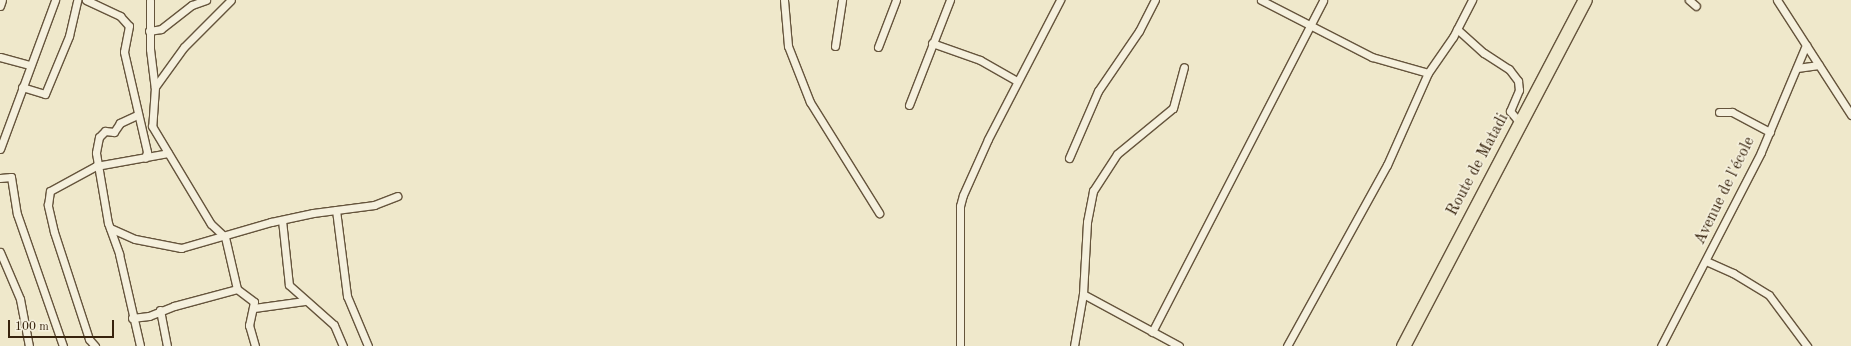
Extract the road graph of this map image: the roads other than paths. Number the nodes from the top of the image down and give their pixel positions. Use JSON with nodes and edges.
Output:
{"nodes":[{"id":1,"x":2,"y":0,"type":"edge"},
{"id":2,"x":55,"y":0,"type":"edge"},
{"id":3,"x":77,"y":0,"type":"edge"},
{"id":4,"x":86,"y":0,"type":"edge"},
{"id":5,"x":150,"y":0,"type":"edge"},
{"id":6,"x":206,"y":0,"type":"edge"},
{"id":7,"x":231,"y":0,"type":"edge"},
{"id":8,"x":784,"y":0,"type":"edge"},
{"id":9,"x":842,"y":0,"type":"edge"},
{"id":10,"x":896,"y":0,"type":"edge"},
{"id":11,"x":950,"y":0,"type":"edge"},
{"id":12,"x":1060,"y":0,"type":"edge"},
{"id":13,"x":1155,"y":0,"type":"edge"},
{"id":14,"x":1261,"y":0,"type":"edge"},
{"id":15,"x":1323,"y":0,"type":"edge"},
{"id":16,"x":1472,"y":0,"type":"edge"},
{"id":17,"x":1585,"y":0,"type":"edge"},
{"id":18,"x":1689,"y":0,"type":"edge"},
{"id":19,"x":1777,"y":0,"type":"edge"},
{"id":20,"x":0,"y":6,"type":"edge"},
{"id":21,"x":1696,"y":6,"type":"dead end"},
{"id":22,"x":1310,"y":27,"type":"junction"},
{"id":23,"x":1457,"y":29,"type":"junction"},
{"id":24,"x":149,"y":31,"type":"junction"},
{"id":25,"x":932,"y":43,"type":"junction"},
{"id":26,"x":1806,"y":45,"type":"junction"},
{"id":27,"x":835,"y":46,"type":"dead end"},
{"id":28,"x":878,"y":47,"type":"dead end"},
{"id":29,"x":1,"y":59,"type":"edge"},
{"id":30,"x":30,"y":65,"type":"junction"},
{"id":31,"x":1819,"y":65,"type":"junction"},
{"id":32,"x":1184,"y":67,"type":"dead end"},
{"id":33,"x":1797,"y":68,"type":"junction"},
{"id":34,"x":1428,"y":73,"type":"junction"},
{"id":35,"x":1018,"y":81,"type":"junction"},
{"id":36,"x":22,"y":87,"type":"junction"},
{"id":37,"x":155,"y":87,"type":"junction"},
{"id":38,"x":909,"y":105,"type":"dead end"},
{"id":39,"x":1719,"y":112,"type":"dead end"},
{"id":40,"x":137,"y":115,"type":"junction"},
{"id":41,"x":1851,"y":115,"type":"edge"},
{"id":42,"x":1520,"y":123,"type":"junction"},
{"id":43,"x":1770,"y":132,"type":"junction"},
{"id":44,"x":0,"y":149,"type":"edge"},
{"id":45,"x":168,"y":153,"type":"junction"},
{"id":46,"x":145,"y":158,"type":"junction"},
{"id":47,"x":1069,"y":158,"type":"dead end"},
{"id":48,"x":96,"y":166,"type":"junction"},
{"id":49,"x":0,"y":178,"type":"edge"},
{"id":50,"x":397,"y":196,"type":"dead end"},
{"id":51,"x":336,"y":210,"type":"junction"},
{"id":52,"x":880,"y":213,"type":"dead end"},
{"id":53,"x":282,"y":220,"type":"junction"},
{"id":54,"x":110,"y":228,"type":"junction"},
{"id":55,"x":225,"y":237,"type":"junction"},
{"id":56,"x":0,"y":252,"type":"edge"},
{"id":57,"x":1706,"y":261,"type":"junction"},
{"id":58,"x":237,"y":289,"type":"junction"},
{"id":59,"x":1083,"y":294,"type":"junction"},
{"id":60,"x":305,"y":301,"type":"junction"},
{"id":61,"x":254,"y":308,"type":"junction"},
{"id":62,"x":160,"y":310,"type":"junction"},
{"id":63,"x":132,"y":318,"type":"junction"},
{"id":64,"x":1152,"y":332,"type":"junction"},
{"id":65,"x":29,"y":346,"type":"edge"},
{"id":66,"x":63,"y":346,"type":"edge"},
{"id":67,"x":95,"y":346,"type":"edge"},
{"id":68,"x":140,"y":346,"type":"edge"},
{"id":69,"x":167,"y":346,"type":"edge"},
{"id":70,"x":255,"y":346,"type":"edge"},
{"id":71,"x":343,"y":346,"type":"edge"},
{"id":72,"x":368,"y":346,"type":"edge"},
{"id":73,"x":960,"y":346,"type":"edge"},
{"id":74,"x":1074,"y":346,"type":"edge"},
{"id":75,"x":1179,"y":346,"type":"edge"},
{"id":76,"x":1287,"y":346,"type":"edge"},
{"id":77,"x":1403,"y":346,"type":"edge"},
{"id":78,"x":1661,"y":346,"type":"edge"},
{"id":79,"x":1807,"y":346,"type":"edge"}],
"edges":[{"from":1,"to":20,"type":"street"},
{"from":2,"to":30,"type":"street"},
{"from":3,"to":36,"type":"street"},
{"from":4,"to":40,"type":"street"},
{"from":5,"to":24,"type":"street"},
{"from":6,"to":24,"type":"street"},
{"from":7,"to":37,"type":"street"},
{"from":8,"to":52,"type":"street"},
{"from":9,"to":27,"type":"street"},
{"from":10,"to":28,"type":"street"},
{"from":11,"to":25,"type":"street"},
{"from":12,"to":35,"type":"street"},
{"from":13,"to":47,"type":"street"},
{"from":14,"to":22,"type":"street"},
{"from":15,"to":22,"type":"street"},
{"from":16,"to":23,"type":"street"},
{"from":17,"to":42,"type":"highway","name":"Route de Matadi"},
{"from":18,"to":21,"type":"street"},
{"from":19,"to":26,"type":"street"},
{"from":22,"to":34,"type":"street"},
{"from":22,"to":64,"type":"street"},
{"from":23,"to":34,"type":"street"},
{"from":23,"to":42,"type":"street"},
{"from":24,"to":37,"type":"street"},
{"from":25,"to":35,"type":"street"},
{"from":25,"to":38,"type":"street"},
{"from":26,"to":31,"type":"street"},
{"from":26,"to":33,"type":"street","name":"Avenue de l'école"},
{"from":29,"to":30,"type":"street"},
{"from":30,"to":36,"type":"street"},
{"from":31,"to":33,"type":"street"},
{"from":31,"to":41,"type":"street"},
{"from":32,"to":59,"type":"street"},
{"from":33,"to":43,"type":"street","name":"Avenue de l'école"},
{"from":34,"to":76,"type":"street"},
{"from":35,"to":73,"type":"street"},
{"from":36,"to":44,"type":"street"},
{"from":37,"to":45,"type":"street"},
{"from":39,"to":43,"type":"street"},
{"from":40,"to":46,"type":"street"},
{"from":40,"to":48,"type":"street"},
{"from":42,"to":77,"type":"highway","name":"Route de Matadi"},
{"from":43,"to":57,"type":"street","name":"Avenue de l'école"},
{"from":45,"to":46,"type":"street"},
{"from":45,"to":55,"type":"street"},
{"from":46,"to":48,"type":"street"},
{"from":48,"to":54,"type":"street"},
{"from":48,"to":67,"type":"street"},
{"from":49,"to":66,"type":"street"},
{"from":50,"to":51,"type":"street"},
{"from":51,"to":53,"type":"street"},
{"from":51,"to":72,"type":"street"},
{"from":53,"to":55,"type":"street"},
{"from":53,"to":60,"type":"street"},
{"from":54,"to":55,"type":"street"},
{"from":54,"to":63,"type":"street"},
{"from":55,"to":58,"type":"street"},
{"from":56,"to":65,"type":"street"},
{"from":57,"to":78,"type":"street","name":"Avenue de l'école"},
{"from":57,"to":79,"type":"street"},
{"from":58,"to":61,"type":"street"},
{"from":58,"to":62,"type":"street"},
{"from":59,"to":64,"type":"street"},
{"from":59,"to":74,"type":"street"},
{"from":60,"to":61,"type":"street"},
{"from":60,"to":71,"type":"street"},
{"from":61,"to":70,"type":"street"},
{"from":62,"to":63,"type":"street"},
{"from":62,"to":69,"type":"street"},
{"from":63,"to":68,"type":"street"},
{"from":64,"to":75,"type":"street"}]}
